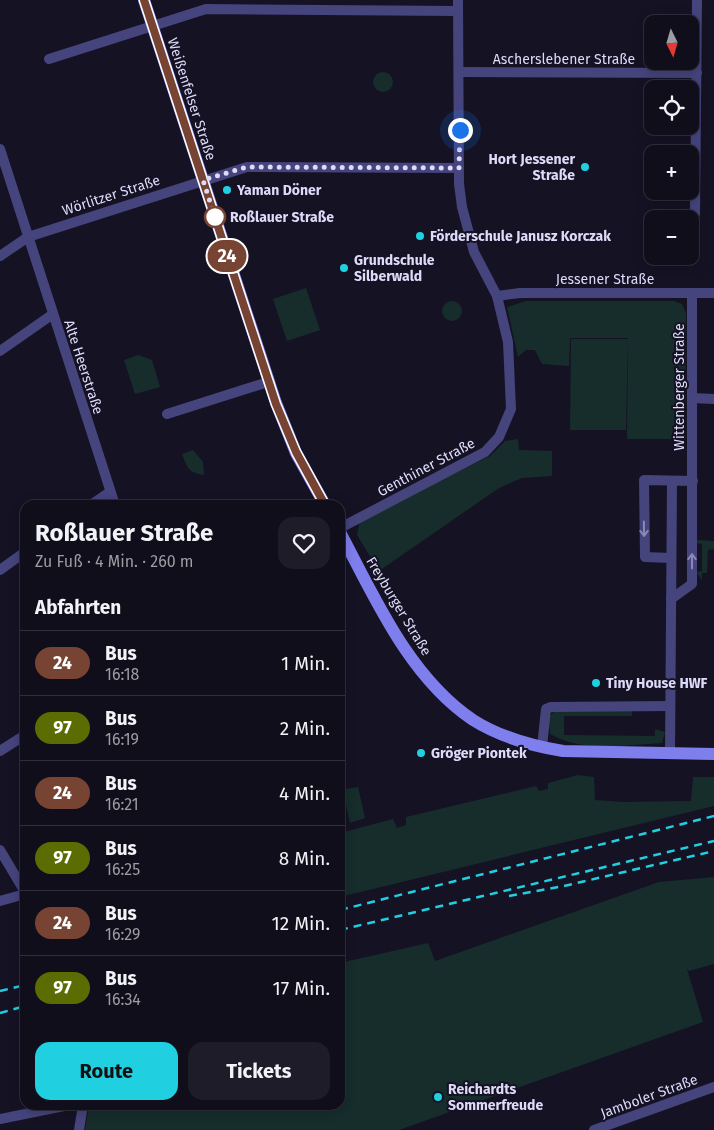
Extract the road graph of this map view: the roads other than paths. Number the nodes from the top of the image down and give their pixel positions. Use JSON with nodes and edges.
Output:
{"nodes":[{"id":1,"x":144,"y":0,"type":"edge"},
{"id":2,"x":697,"y":0,"type":"edge"},
{"id":3,"x":458,"y":5,"type":"edge"},
{"id":4,"x":152,"y":26,"type":"junction"},
{"id":5,"x":49,"y":59,"type":"dead end"},
{"id":6,"x":460,"y":72,"type":"junction"},
{"id":7,"x":696,"y":73,"type":"junction"},
{"id":8,"x":0,"y":149,"type":"edge"},
{"id":9,"x":459,"y":168,"type":"junction"},
{"id":10,"x":203,"y":180,"type":"junction"},
{"id":11,"x":696,"y":210,"type":"edge"},
{"id":12,"x":28,"y":237,"type":"junction"},
{"id":13,"x":0,"y":256,"type":"edge"},
{"id":14,"x":692,"y":293,"type":"junction"},
{"id":15,"x":714,"y":293,"type":"edge"},
{"id":16,"x":497,"y":296,"type":"junction"},
{"id":17,"x":53,"y":314,"type":"junction"},
{"id":18,"x":0,"y":350,"type":"edge"},
{"id":19,"x":268,"y":382,"type":"junction"},
{"id":20,"x":692,"y":398,"type":"junction"},
{"id":21,"x":714,"y":398,"type":"edge"},
{"id":22,"x":167,"y":414,"type":"dead end"},
{"id":23,"x":672,"y":481,"type":"junction"},
{"id":24,"x":693,"y":481,"type":"junction"},
{"id":25,"x":110,"y":492,"type":"junction"},
{"id":26,"x":98,"y":500,"type":"edge"},
{"id":27,"x":112,"y":500,"type":"edge"},
{"id":28,"x":322,"y":500,"type":"edge"},
{"id":29,"x":345,"y":527,"type":"edge"},
{"id":30,"x":345,"y":539,"type":"edge"},
{"id":31,"x":20,"y":556,"type":"edge"},
{"id":32,"x":671,"y":558,"type":"junction"},
{"id":33,"x":0,"y":570,"type":"edge"},
{"id":34,"x":671,"y":598,"type":"junction"},
{"id":35,"x":670,"y":706,"type":"junction"},
{"id":36,"x":20,"y":738,"type":"edge"},
{"id":37,"x":542,"y":748,"type":"junction"},
{"id":38,"x":0,"y":752,"type":"edge"},
{"id":39,"x":670,"y":754,"type":"junction"},
{"id":40,"x":714,"y":754,"type":"edge"},
{"id":41,"x":0,"y":850,"type":"edge"},
{"id":42,"x":20,"y":884,"type":"edge"},
{"id":43,"x":20,"y":895,"type":"edge"},
{"id":44,"x":0,"y":901,"type":"edge"},
{"id":45,"x":714,"y":1087,"type":"edge"},
{"id":46,"x":44,"y":1110,"type":"edge"},
{"id":47,"x":82,"y":1110,"type":"edge"},
{"id":48,"x":0,"y":1119,"type":"edge"},
{"id":49,"x":78,"y":1130,"type":"edge"},
{"id":50,"x":594,"y":1130,"type":"edge"}],
"edges":[{"from":1,"to":4,"type":"street","name":"Weißenfelser Straße"},
{"from":2,"to":7,"type":"street"},
{"from":3,"to":4,"type":"street"},
{"from":3,"to":6,"type":"street","name":"Genthiner Straße"},
{"from":4,"to":5,"type":"street","name":"Weißenfelser Straße"},
{"from":4,"to":10,"type":"street","name":"Weißenfelser Straße"},
{"from":6,"to":7,"type":"street","name":"Ascherslebener Straße"},
{"from":6,"to":9,"type":"street","name":"Genthiner Straße"},
{"from":7,"to":11,"type":"street"},
{"from":8,"to":12,"type":"street","name":"Alte Heerstraße"},
{"from":9,"to":10,"type":"street"},
{"from":9,"to":16,"type":"street","name":"Genthiner Straße"},
{"from":10,"to":12,"type":"street","name":"Wörlitzer Straße"},
{"from":10,"to":19,"type":"street","name":"Weißenfelser Straße"},
{"from":12,"to":13,"type":"street"},
{"from":12,"to":17,"type":"street","name":"Alte Heerstraße"},
{"from":14,"to":15,"type":"street","name":"Jessener Straße"},
{"from":14,"to":16,"type":"street","name":"Jessener Straße"},
{"from":14,"to":20,"type":"street","name":"Wittenberger Straße"},
{"from":16,"to":29,"type":"street","name":"Genthiner Straße"},
{"from":17,"to":18,"type":"street"},
{"from":17,"to":25,"type":"street","name":"Alte Heerstraße"},
{"from":19,"to":22,"type":"street"},
{"from":19,"to":28,"type":"street","name":"Weißenfelser Straße"},
{"from":20,"to":21,"type":"street"},
{"from":20,"to":24,"type":"street","name":"Wittenberger Straße"},
{"from":23,"to":24,"type":"street"},
{"from":23,"to":32,"type":"street"},
{"from":23,"to":32,"type":"street","one_way":true},
{"from":34,"to":24,"type":"street","name":"Wittenberger Straße","one_way":true},
{"from":25,"to":26,"type":"street"},
{"from":25,"to":27,"type":"street","name":"Alte Heerstraße"},
{"from":30,"to":37,"type":"street","name":"Freyburger Straße"},
{"from":31,"to":33,"type":"street"},
{"from":32,"to":34,"type":"street"},
{"from":34,"to":35,"type":"street"},
{"from":35,"to":37,"type":"street"},
{"from":35,"to":39,"type":"street"},
{"from":36,"to":38,"type":"street"},
{"from":37,"to":39,"type":"street","name":"Freyburger Straße"},
{"from":39,"to":40,"type":"street","name":"Freyburger Straße"},
{"from":41,"to":42,"type":"street"},
{"from":43,"to":44,"type":"street"},
{"from":45,"to":50,"type":"street","name":"Jamboler Straße"},
{"from":46,"to":48,"type":"street"},
{"from":47,"to":49,"type":"street"}]}
